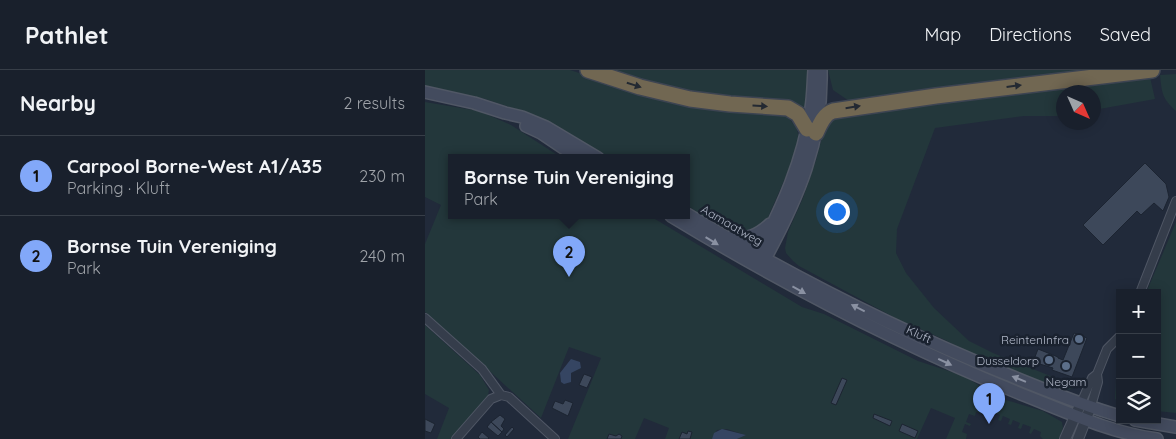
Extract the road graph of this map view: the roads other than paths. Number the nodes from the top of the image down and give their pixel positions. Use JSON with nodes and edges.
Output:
{"nodes":[{"id":1,"x":588,"y":70,"type":"edge"},
{"id":2,"x":814,"y":70,"type":"edge"},
{"id":3,"x":821,"y":70,"type":"edge"},
{"id":4,"x":1153,"y":70,"type":"edge"},
{"id":5,"x":425,"y":92,"type":"edge"},
{"id":6,"x":505,"y":113,"type":"junction"},
{"id":7,"x":812,"y":131,"type":"junction"},
{"id":8,"x":572,"y":154,"type":"edge"},
{"id":9,"x":591,"y":154,"type":"edge"},
{"id":10,"x":1176,"y":201,"type":"edge"},
{"id":11,"x":690,"y":216,"type":"edge"},
{"id":12,"x":677,"y":219,"type":"edge"},
{"id":13,"x":775,"y":219,"type":"junction"},
{"id":14,"x":723,"y":235,"type":"junction"},
{"id":15,"x":759,"y":260,"type":"junction"},
{"id":16,"x":1142,"y":289,"type":"edge"},
{"id":17,"x":425,"y":318,"type":"edge"},
{"id":18,"x":1116,"y":340,"type":"edge"},
{"id":19,"x":501,"y":395,"type":"junction"},
{"id":20,"x":1086,"y":405,"type":"junction"},
{"id":21,"x":1116,"y":415,"type":"edge"},
{"id":22,"x":1080,"y":417,"type":"junction"},
{"id":23,"x":1158,"y":424,"type":"edge"},
{"id":24,"x":1176,"y":427,"type":"edge"},
{"id":25,"x":455,"y":439,"type":"edge"},
{"id":26,"x":555,"y":439,"type":"edge"},
{"id":27,"x":1065,"y":439,"type":"edge"},
{"id":28,"x":1078,"y":439,"type":"edge"},
{"id":29,"x":1157,"y":439,"type":"edge"}],
"edges":[{"from":1,"to":7,"type":"highway","one_way":true},
{"from":2,"to":7,"type":"main road"},
{"from":3,"to":7,"type":"main road"},
{"from":7,"to":4,"type":"highway","one_way":true},
{"from":5,"to":6,"type":"main road"},
{"from":6,"to":8,"type":"main road"},
{"from":6,"to":9,"type":"main road"},
{"from":7,"to":13,"type":"main road"},
{"from":7,"to":15,"type":"main road"},
{"from":10,"to":16,"type":"street"},
{"from":11,"to":14,"type":"main road","name":"Aamaatweg"},
{"from":12,"to":15,"type":"main road","name":"Aamaatweg","one_way":true},
{"from":13,"to":14,"type":"main road"},
{"from":13,"to":15,"type":"main road"},
{"from":14,"to":15,"type":"main road","name":"Aamaatweg"},
{"from":20,"to":15,"type":"main road","name":"Kluft","one_way":true},
{"from":15,"to":22,"type":"main road","name":"Kluft","one_way":true},
{"from":17,"to":19,"type":"street"},
{"from":18,"to":20,"type":"street"},
{"from":19,"to":25,"type":"street"},
{"from":19,"to":26,"type":"street"},
{"from":20,"to":21,"type":"main road","name":"Kluft"},
{"from":20,"to":22,"type":"street"},
{"from":22,"to":27,"type":"street"},
{"from":22,"to":28,"type":"street"},
{"from":22,"to":29,"type":"main road","name":"Kluft"},
{"from":23,"to":24,"type":"main road"}]}
